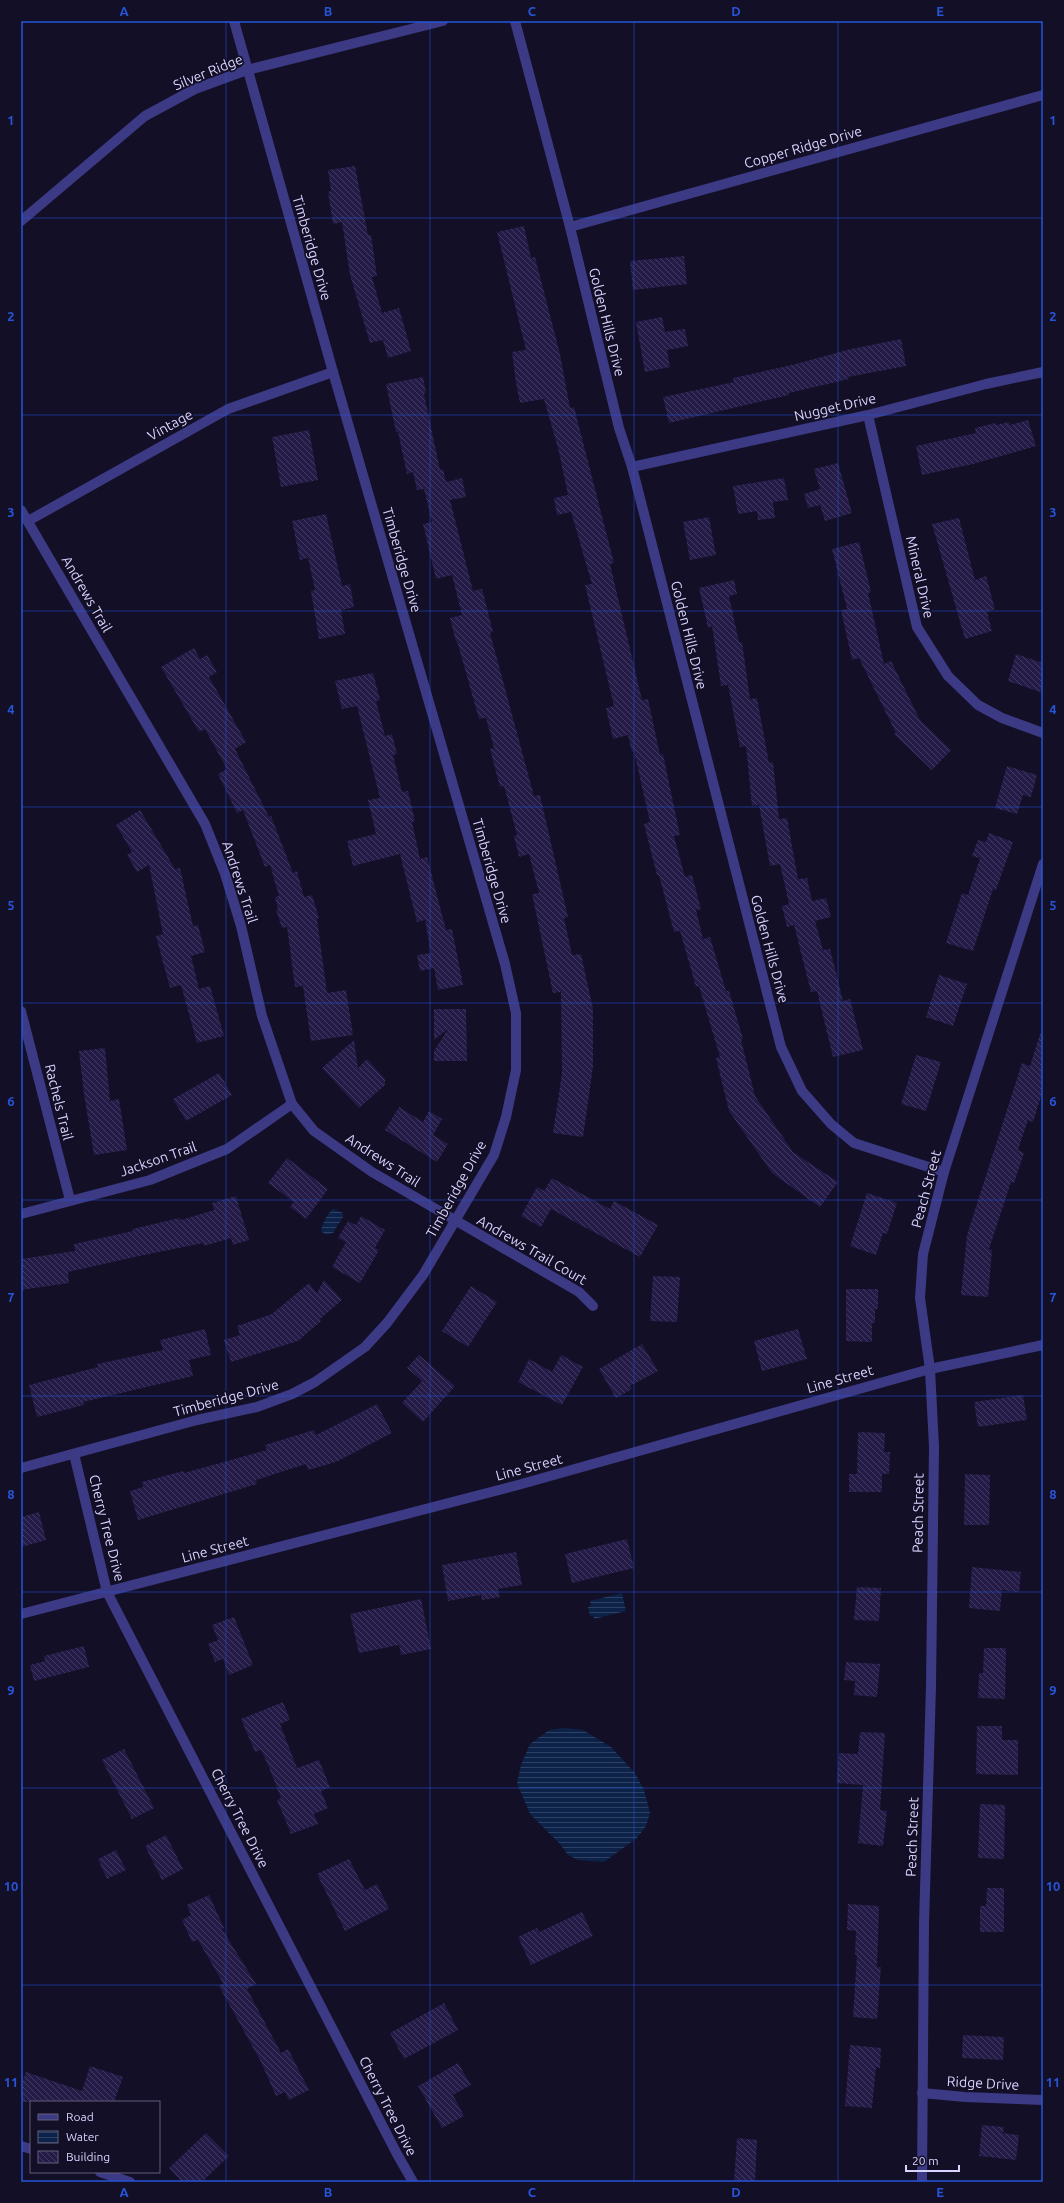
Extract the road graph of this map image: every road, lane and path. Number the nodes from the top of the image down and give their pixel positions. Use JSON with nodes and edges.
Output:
{"nodes":[{"id":1,"x":234,"y":21,"type":"edge"},
{"id":2,"x":443,"y":21,"type":"edge"},
{"id":3,"x":515,"y":21,"type":"edge"},
{"id":4,"x":247,"y":70,"type":"junction"},
{"id":5,"x":1043,"y":95,"type":"edge"},
{"id":6,"x":21,"y":221,"type":"edge"},
{"id":7,"x":570,"y":227,"type":"junction"},
{"id":8,"x":333,"y":372,"type":"junction"},
{"id":9,"x":1043,"y":372,"type":"edge"},
{"id":10,"x":868,"y":415,"type":"junction"},
{"id":11,"x":632,"y":467,"type":"junction"},
{"id":12,"x":21,"y":510,"type":"edge"},
{"id":13,"x":28,"y":521,"type":"junction"},
{"id":14,"x":1043,"y":733,"type":"edge"},
{"id":15,"x":1043,"y":864,"type":"edge"},
{"id":16,"x":21,"y":1011,"type":"edge"},
{"id":17,"x":292,"y":1104,"type":"junction"},
{"id":18,"x":944,"y":1172,"type":"junction"},
{"id":19,"x":70,"y":1200,"type":"junction"},
{"id":20,"x":21,"y":1214,"type":"edge"},
{"id":21,"x":455,"y":1222,"type":"junction"},
{"id":22,"x":593,"y":1306,"type":"dead end"},
{"id":23,"x":1043,"y":1345,"type":"edge"},
{"id":24,"x":930,"y":1368,"type":"junction"},
{"id":25,"x":74,"y":1454,"type":"junction"},
{"id":26,"x":21,"y":1468,"type":"edge"},
{"id":27,"x":108,"y":1592,"type":"junction"},
{"id":28,"x":21,"y":1614,"type":"edge"},
{"id":29,"x":922,"y":2093,"type":"junction"},
{"id":30,"x":1043,"y":2100,"type":"edge"},
{"id":31,"x":103,"y":2173,"type":"edge"},
{"id":32,"x":130,"y":2182,"type":"edge"},
{"id":33,"x":414,"y":2182,"type":"edge"},
{"id":34,"x":922,"y":2182,"type":"edge"}],
"edges":[{"from":1,"to":4,"type":"street","name":"Timberidge Drive"},
{"from":2,"to":4,"type":"street","name":"Silver Ridge"},
{"from":3,"to":7,"type":"street","name":"Golden Hills Drive"},
{"from":4,"to":6,"type":"street","name":"Silver Ridge"},
{"from":4,"to":8,"type":"street","name":"Timberidge Drive"},
{"from":5,"to":7,"type":"street","name":"Copper Ridge Drive"},
{"from":7,"to":11,"type":"street","name":"Golden Hills Drive"},
{"from":8,"to":13,"type":"street","name":"Vintage"},
{"from":8,"to":21,"type":"street","name":"Timberidge Drive"},
{"from":9,"to":10,"type":"street","name":"Nugget Drive"},
{"from":10,"to":11,"type":"street","name":"Nugget Drive"},
{"from":10,"to":14,"type":"street","name":"Mineral Drive"},
{"from":11,"to":18,"type":"street","name":"Golden Hills Drive"},
{"from":12,"to":13,"type":"street","name":"Andrews Trail"},
{"from":13,"to":17,"type":"street","name":"Andrews Trail"},
{"from":15,"to":18,"type":"street","name":"Peach Street"},
{"from":16,"to":19,"type":"street","name":"Rachels Trail"},
{"from":17,"to":19,"type":"street","name":"Jackson Trail"},
{"from":17,"to":21,"type":"street","name":"Andrews Trail"},
{"from":18,"to":24,"type":"street","name":"Peach Street"},
{"from":19,"to":20,"type":"street","name":"Jackson Trail"},
{"from":21,"to":22,"type":"street","name":"Andrews Trail Court"},
{"from":21,"to":25,"type":"street","name":"Timberidge Drive"},
{"from":23,"to":24,"type":"street","name":"Line Street"},
{"from":24,"to":27,"type":"street","name":"Line Street"},
{"from":24,"to":29,"type":"street","name":"Peach Street"},
{"from":25,"to":26,"type":"street","name":"Timberidge Drive"},
{"from":25,"to":27,"type":"street","name":"Cherry Tree Drive"},
{"from":27,"to":28,"type":"street","name":"Line Street"},
{"from":27,"to":33,"type":"street","name":"Cherry Tree Drive"},
{"from":29,"to":30,"type":"street","name":"Ridge Drive"},
{"from":29,"to":34,"type":"street","name":"Peach Street"},
{"from":31,"to":32,"type":"street"}]}
